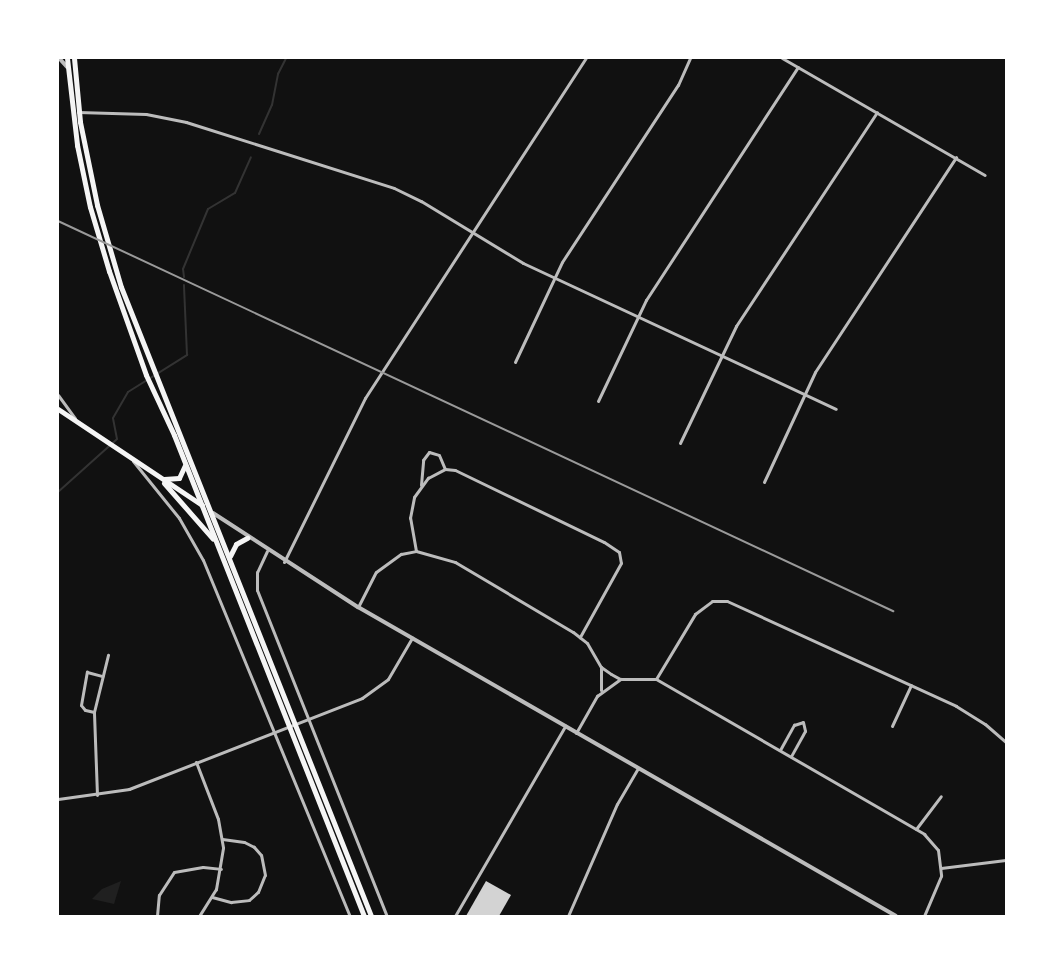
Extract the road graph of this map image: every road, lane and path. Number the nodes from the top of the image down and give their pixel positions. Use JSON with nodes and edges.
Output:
{"nodes":[{"id":1,"x":58,"y":58,"type":"edge"},
{"id":2,"x":67,"y":58,"type":"edge"},
{"id":3,"x":74,"y":58,"type":"edge"},
{"id":4,"x":586,"y":58,"type":"edge"},
{"id":5,"x":690,"y":58,"type":"edge"},
{"id":6,"x":782,"y":58,"type":"edge"},
{"id":7,"x":798,"y":67,"type":"junction"},
{"id":8,"x":68,"y":69,"type":"junction"},
{"id":9,"x":72,"y":111,"type":"junction"},
{"id":10,"x":79,"y":112,"type":"junction"},
{"id":11,"x":877,"y":112,"type":"junction"},
{"id":12,"x":956,"y":157,"type":"junction"},
{"id":13,"x":985,"y":175,"type":"dead end"},
{"id":14,"x":470,"y":233,"type":"junction"},
{"id":15,"x":554,"y":278,"type":"junction"},
{"id":16,"x":638,"y":317,"type":"junction"},
{"id":17,"x":720,"y":356,"type":"junction"},
{"id":18,"x":515,"y":362,"type":"dead end"},
{"id":19,"x":58,"y":395,"type":"edge"},
{"id":20,"x":804,"y":395,"type":"junction"},
{"id":21,"x":598,"y":401,"type":"dead end"},
{"id":22,"x":58,"y":409,"type":"edge"},
{"id":23,"x":836,"y":410,"type":"dead end"},
{"id":24,"x":78,"y":424,"type":"junction"},
{"id":25,"x":680,"y":443,"type":"dead end"},
{"id":26,"x":133,"y":461,"type":"junction"},
{"id":27,"x":185,"y":463,"type":"junction"},
{"id":28,"x":445,"y":469,"type":"junction"},
{"id":29,"x":159,"y":477,"type":"junction"},
{"id":30,"x":764,"y":482,"type":"dead end"},
{"id":31,"x":421,"y":486,"type":"junction"},
{"id":32,"x":202,"y":506,"type":"junction"},
{"id":33,"x":213,"y":513,"type":"junction"},
{"id":34,"x":247,"y":538,"type":"junction"},
{"id":35,"x":216,"y":542,"type":"junction"},
{"id":36,"x":416,"y":551,"type":"junction"},
{"id":37,"x":267,"y":552,"type":"junction"},
{"id":38,"x":230,"y":557,"type":"junction"},
{"id":39,"x":284,"y":562,"type":"junction"},
{"id":40,"x":358,"y":608,"type":"junction"},
{"id":41,"x":580,"y":637,"type":"junction"},
{"id":42,"x":412,"y":638,"type":"junction"},
{"id":43,"x":108,"y":655,"type":"dead end"},
{"id":44,"x":601,"y":667,"type":"junction"},
{"id":45,"x":102,"y":676,"type":"junction"},
{"id":46,"x":620,"y":679,"type":"junction"},
{"id":47,"x":656,"y":680,"type":"junction"},
{"id":48,"x":911,"y":685,"type":"junction"},
{"id":49,"x":601,"y":691,"type":"junction"},
{"id":50,"x":94,"y":712,"type":"junction"},
{"id":51,"x":309,"y":719,"type":"junction"},
{"id":52,"x":292,"y":726,"type":"junction"},
{"id":53,"x":565,"y":726,"type":"junction"},
{"id":54,"x":892,"y":726,"type":"dead end"},
{"id":55,"x":275,"y":733,"type":"junction"},
{"id":56,"x":576,"y":733,"type":"junction"},
{"id":57,"x":1006,"y":742,"type":"edge"},
{"id":58,"x":780,"y":750,"type":"junction"},
{"id":59,"x":791,"y":756,"type":"junction"},
{"id":60,"x":196,"y":762,"type":"junction"},
{"id":61,"x":638,"y":768,"type":"junction"},
{"id":62,"x":97,"y":794,"type":"junction"},
{"id":63,"x":941,"y":796,"type":"dead end"},
{"id":64,"x":58,"y":799,"type":"edge"},
{"id":65,"x":916,"y":828,"type":"junction"},
{"id":66,"x":222,"y":839,"type":"junction"},
{"id":67,"x":1006,"y":860,"type":"edge"},
{"id":68,"x":941,"y":868,"type":"junction"},
{"id":69,"x":221,"y":870,"type":"junction"},
{"id":70,"x":212,"y":897,"type":"junction"},
{"id":71,"x":157,"y":916,"type":"edge"},
{"id":72,"x":199,"y":916,"type":"edge"},
{"id":73,"x":350,"y":916,"type":"edge"},
{"id":74,"x":364,"y":916,"type":"edge"},
{"id":75,"x":371,"y":916,"type":"edge"},
{"id":76,"x":387,"y":916,"type":"edge"},
{"id":77,"x":455,"y":916,"type":"edge"},
{"id":78,"x":568,"y":916,"type":"edge"},
{"id":79,"x":896,"y":916,"type":"edge"},
{"id":80,"x":924,"y":916,"type":"edge"}],
"edges":[{"from":1,"to":8,"type":"street"},
{"from":2,"to":8,"type":"main road"},
{"from":3,"to":10,"type":"main road"},
{"from":4,"to":14,"type":"street"},
{"from":5,"to":15,"type":"street"},
{"from":6,"to":7,"type":"street"},
{"from":7,"to":11,"type":"street"},
{"from":7,"to":16,"type":"street"},
{"from":8,"to":9,"type":"main road"},
{"from":9,"to":10,"type":"street"},
{"from":9,"to":27,"type":"main road"},
{"from":10,"to":14,"type":"street"},
{"from":10,"to":33,"type":"main road"},
{"from":11,"to":12,"type":"street"},
{"from":11,"to":17,"type":"street"},
{"from":12,"to":13,"type":"street"},
{"from":12,"to":20,"type":"street"},
{"from":14,"to":15,"type":"street"},
{"from":14,"to":39,"type":"street"},
{"from":15,"to":16,"type":"street"},
{"from":15,"to":18,"type":"street"},
{"from":16,"to":17,"type":"street"},
{"from":16,"to":21,"type":"street"},
{"from":17,"to":20,"type":"street"},
{"from":17,"to":25,"type":"street"},
{"from":19,"to":24,"type":"street"},
{"from":20,"to":23,"type":"street"},
{"from":20,"to":30,"type":"street"},
{"from":22,"to":24,"type":"main road"},
{"from":24,"to":26,"type":"main road"},
{"from":26,"to":29,"type":"main road"},
{"from":26,"to":55,"type":"street"},
{"from":27,"to":29,"type":"main road"},
{"from":27,"to":32,"type":"main road"},
{"from":28,"to":31,"type":"street"},
{"from":28,"to":31,"type":"street"},
{"from":28,"to":41,"type":"street"},
{"from":29,"to":32,"type":"main road"},
{"from":29,"to":35,"type":"main road"},
{"from":31,"to":36,"type":"street"},
{"from":32,"to":33,"type":"main road"},
{"from":32,"to":35,"type":"main road"},
{"from":33,"to":34,"type":"street"},
{"from":33,"to":38,"type":"main road"},
{"from":34,"to":37,"type":"street"},
{"from":34,"to":38,"type":"main road"},
{"from":35,"to":52,"type":"main road"},
{"from":36,"to":40,"type":"street"},
{"from":36,"to":41,"type":"street"},
{"from":37,"to":39,"type":"street"},
{"from":37,"to":51,"type":"street"},
{"from":38,"to":52,"type":"main road"},
{"from":39,"to":40,"type":"street"},
{"from":40,"to":42,"type":"street"},
{"from":41,"to":44,"type":"street"},
{"from":42,"to":51,"type":"street"},
{"from":42,"to":53,"type":"street"},
{"from":43,"to":45,"type":"street"},
{"from":44,"to":46,"type":"street"},
{"from":44,"to":49,"type":"street"},
{"from":45,"to":50,"type":"street"},
{"from":45,"to":50,"type":"street"},
{"from":46,"to":47,"type":"street"},
{"from":46,"to":49,"type":"street"},
{"from":47,"to":48,"type":"street"},
{"from":47,"to":58,"type":"street"},
{"from":48,"to":54,"type":"street"},
{"from":48,"to":57,"type":"street"},
{"from":49,"to":56,"type":"street"},
{"from":50,"to":62,"type":"street"},
{"from":51,"to":52,"type":"street"},
{"from":51,"to":76,"type":"street"},
{"from":52,"to":55,"type":"street"},
{"from":52,"to":74,"type":"main road"},
{"from":52,"to":75,"type":"main road"},
{"from":53,"to":56,"type":"street"},
{"from":53,"to":77,"type":"street"},
{"from":55,"to":60,"type":"street"},
{"from":55,"to":73,"type":"street"},
{"from":56,"to":61,"type":"street"},
{"from":58,"to":59,"type":"street"},
{"from":58,"to":59,"type":"street"},
{"from":59,"to":65,"type":"street"},
{"from":60,"to":62,"type":"street"},
{"from":60,"to":66,"type":"street"},
{"from":61,"to":78,"type":"street"},
{"from":61,"to":79,"type":"street"},
{"from":62,"to":64,"type":"street"},
{"from":63,"to":65,"type":"street"},
{"from":65,"to":68,"type":"street"},
{"from":66,"to":69,"type":"street"},
{"from":66,"to":70,"type":"street"},
{"from":67,"to":68,"type":"street"},
{"from":68,"to":80,"type":"street"},
{"from":69,"to":70,"type":"street"},
{"from":69,"to":71,"type":"street"},
{"from":70,"to":72,"type":"street"}]}
